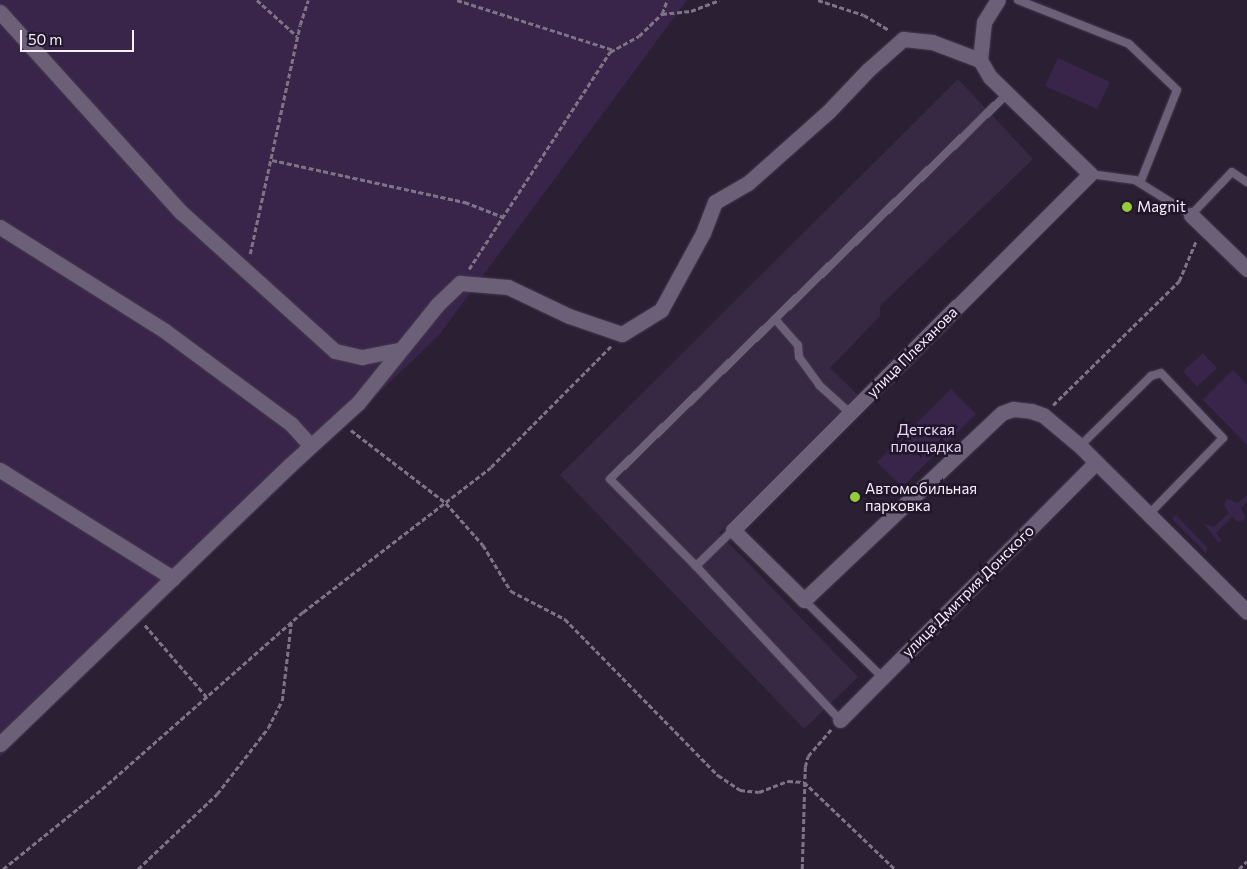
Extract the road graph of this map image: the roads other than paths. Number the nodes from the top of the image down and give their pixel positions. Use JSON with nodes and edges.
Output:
{"nodes":[{"id":1,"x":998,"y":0,"type":"edge"},
{"id":2,"x":1018,"y":0,"type":"edge"},
{"id":3,"x":0,"y":12,"type":"edge"},
{"id":4,"x":980,"y":60,"type":"junction"},
{"id":5,"x":1007,"y":94,"type":"junction"},
{"id":6,"x":1090,"y":174,"type":"junction"},
{"id":7,"x":1247,"y":182,"type":"edge"},
{"id":8,"x":1140,"y":183,"type":"junction"},
{"id":9,"x":1191,"y":215,"type":"junction"},
{"id":10,"x":0,"y":227,"type":"edge"},
{"id":11,"x":1247,"y":269,"type":"edge"},
{"id":12,"x":775,"y":319,"type":"junction"},
{"id":13,"x":399,"y":350,"type":"junction"},
{"id":14,"x":850,"y":413,"type":"junction"},
{"id":15,"x":310,"y":445,"type":"junction"},
{"id":16,"x":1080,"y":446,"type":"junction"},
{"id":17,"x":1096,"y":462,"type":"junction"},
{"id":18,"x":0,"y":470,"type":"edge"},
{"id":19,"x":1150,"y":513,"type":"junction"},
{"id":20,"x":733,"y":530,"type":"junction"},
{"id":21,"x":696,"y":566,"type":"junction"},
{"id":22,"x":173,"y":578,"type":"junction"},
{"id":23,"x":804,"y":600,"type":"junction"},
{"id":24,"x":1247,"y":612,"type":"edge"},
{"id":25,"x":882,"y":677,"type":"junction"},
{"id":26,"x":840,"y":720,"type":"joint"},
{"id":27,"x":4,"y":735,"type":"edge"}],
"edges":[{"from":1,"to":4,"type":"street"},
{"from":2,"to":8,"type":"lane"},
{"from":3,"to":13,"type":"street"},
{"from":4,"to":5,"type":"street"},
{"from":4,"to":13,"type":"street"},
{"from":5,"to":6,"type":"street"},
{"from":5,"to":12,"type":"lane"},
{"from":6,"to":8,"type":"lane"},
{"from":6,"to":14,"type":"street","name":"улица Плеханова"},
{"from":7,"to":9,"type":"lane"},
{"from":8,"to":9,"type":"lane"},
{"from":9,"to":11,"type":"street"},
{"from":10,"to":15,"type":"street"},
{"from":12,"to":14,"type":"lane"},
{"from":12,"to":21,"type":"lane"},
{"from":13,"to":15,"type":"street"},
{"from":14,"to":20,"type":"street","name":"улица Плеханова"},
{"from":15,"to":22,"type":"street"},
{"from":16,"to":17,"type":"street"},
{"from":16,"to":19,"type":"lane"},
{"from":16,"to":23,"type":"street"},
{"from":17,"to":19,"type":"street"},
{"from":17,"to":25,"type":"street","name":"улица Дмитрия Донского"},
{"from":18,"to":22,"type":"street"},
{"from":19,"to":24,"type":"street"},
{"from":20,"to":21,"type":"lane"},
{"from":20,"to":23,"type":"street"},
{"from":21,"to":26,"type":"lane"},
{"from":22,"to":27,"type":"street"},
{"from":23,"to":25,"type":"lane"},
{"from":25,"to":26,"type":"street","name":"улица Дмитрия Донского"}]}
